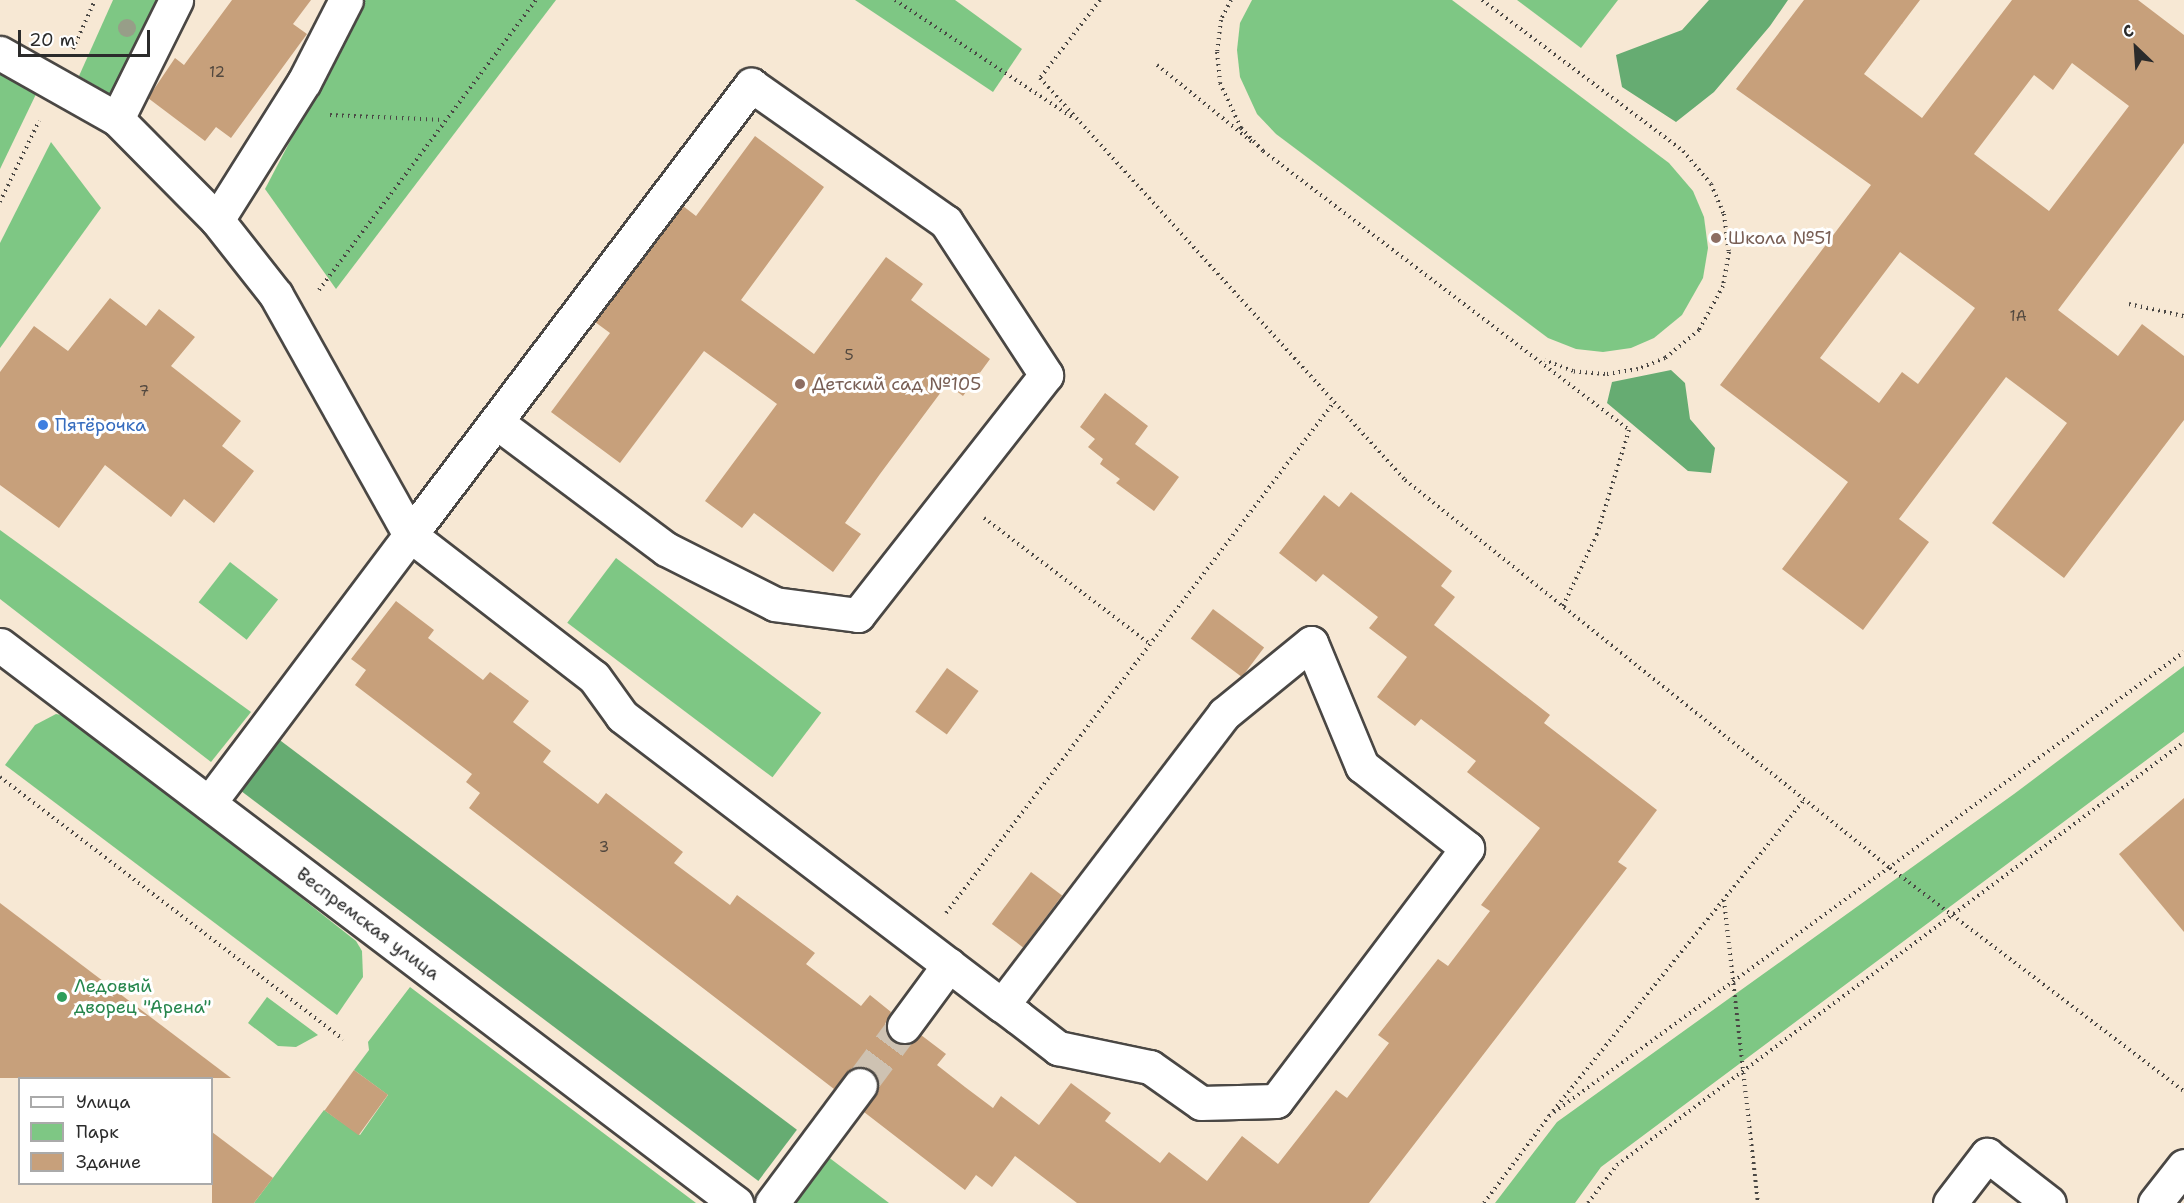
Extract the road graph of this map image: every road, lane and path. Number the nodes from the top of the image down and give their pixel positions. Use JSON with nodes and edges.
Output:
{"nodes":[{"id":1,"x":176,"y":0,"type":"edge"},
{"id":2,"x":346,"y":0,"type":"edge"},
{"id":3,"x":536,"y":0,"type":"edge"},
{"id":4,"x":895,"y":0,"type":"edge"},
{"id":5,"x":1100,"y":0,"type":"edge"},
{"id":6,"x":1231,"y":0,"type":"edge"},
{"id":7,"x":1482,"y":0,"type":"edge"},
{"id":8,"x":0,"y":53,"type":"edge"},
{"id":9,"x":1157,"y":65,"type":"dead end"},
{"id":10,"x":284,"y":112,"type":"junction"},
{"id":11,"x":117,"y":119,"type":"junction"},
{"id":12,"x":444,"y":120,"type":"junction"},
{"id":13,"x":1079,"y":121,"type":"junction"},
{"id":14,"x":1263,"y":151,"type":"junction"},
{"id":15,"x":217,"y":220,"type":"junction"},
{"id":16,"x":2129,"y":304,"type":"dead end"},
{"id":17,"x":2184,"y":316,"type":"edge"},
{"id":18,"x":293,"y":326,"type":"junction"},
{"id":19,"x":1539,"y":357,"type":"junction"},
{"id":20,"x":1334,"y":402,"type":"junction"},
{"id":21,"x":496,"y":422,"type":"junction"},
{"id":22,"x":952,"y":494,"type":"junction"},
{"id":23,"x":410,"y":535,"type":"junction"},
{"id":24,"x":1563,"y":606,"type":"junction"},
{"id":25,"x":1150,"y":644,"type":"junction"},
{"id":26,"x":0,"y":645,"type":"edge"},
{"id":27,"x":2184,"y":652,"type":"edge"},
{"id":28,"x":2184,"y":742,"type":"edge"},
{"id":29,"x":0,"y":777,"type":"edge"},
{"id":30,"x":1806,"y":798,"type":"junction"},
{"id":31,"x":209,"y":803,"type":"junction"},
{"id":32,"x":1890,"y":868,"type":"junction"},
{"id":33,"x":1724,"y":899,"type":"junction"},
{"id":34,"x":1954,"y":916,"type":"junction"},
{"id":35,"x":922,"y":945,"type":"junction"},
{"id":36,"x":949,"y":965,"type":"junction"},
{"id":37,"x":1734,"y":982,"type":"junction"},
{"id":38,"x":1002,"y":1005,"type":"junction"},
{"id":39,"x":903,"y":1026,"type":"tunnel mouth"},
{"id":40,"x":343,"y":1038,"type":"dead end"},
{"id":41,"x":1745,"y":1072,"type":"junction"},
{"id":42,"x":860,"y":1085,"type":"tunnel mouth"},
{"id":43,"x":2184,"y":1091,"type":"edge"},
{"id":44,"x":1549,"y":1116,"type":"junction"},
{"id":45,"x":2184,"y":1166,"type":"edge"},
{"id":46,"x":736,"y":1203,"type":"edge"},
{"id":47,"x":772,"y":1203,"type":"edge"},
{"id":48,"x":1484,"y":1203,"type":"edge"},
{"id":49,"x":1588,"y":1203,"type":"edge"},
{"id":50,"x":1758,"y":1203,"type":"edge"},
{"id":51,"x":1950,"y":1203,"type":"edge"},
{"id":52,"x":2049,"y":1203,"type":"edge"},
{"id":53,"x":2156,"y":1203,"type":"edge"}],
"edges":[{"from":1,"to":11,"type":"street"},
{"from":2,"to":10,"type":"street"},
{"from":3,"to":12,"type":"path"},
{"from":4,"to":13,"type":"path"},
{"from":5,"to":13,"type":"path"},
{"from":6,"to":14,"type":"path"},
{"from":7,"to":19,"type":"path"},
{"from":8,"to":11,"type":"street"},
{"from":9,"to":14,"type":"path"},
{"from":10,"to":12,"type":"path"},
{"from":10,"to":15,"type":"street"},
{"from":11,"to":15,"type":"street"},
{"from":12,"to":18,"type":"path"},
{"from":13,"to":20,"type":"path"},
{"from":14,"to":19,"type":"path"},
{"from":15,"to":18,"type":"street"},
{"from":16,"to":17,"type":"path"},
{"from":18,"to":23,"type":"street"},
{"from":19,"to":24,"type":"path"},
{"from":20,"to":24,"type":"path"},
{"from":20,"to":25,"type":"path"},
{"from":21,"to":22,"type":"street"},
{"from":21,"to":22,"type":"street"},
{"from":21,"to":23,"type":"street"},
{"from":22,"to":25,"type":"path"},
{"from":23,"to":31,"type":"street"},
{"from":23,"to":35,"type":"street"},
{"from":24,"to":30,"type":"path"},
{"from":25,"to":35,"type":"path"},
{"from":26,"to":31,"type":"street","name":"Веспремская улица"},
{"from":27,"to":32,"type":"path"},
{"from":28,"to":34,"type":"path"},
{"from":29,"to":40,"type":"path"},
{"from":30,"to":32,"type":"path"},
{"from":30,"to":33,"type":"path"},
{"from":31,"to":46,"type":"street","name":"Веспремская улица"},
{"from":32,"to":34,"type":"path"},
{"from":32,"to":37,"type":"path"},
{"from":33,"to":37,"type":"path"},
{"from":33,"to":44,"type":"path"},
{"from":34,"to":41,"type":"path"},
{"from":34,"to":43,"type":"path"},
{"from":35,"to":36,"type":"street"},
{"from":36,"to":38,"type":"street"},
{"from":36,"to":39,"type":"street"},
{"from":37,"to":41,"type":"path"},
{"from":37,"to":44,"type":"path"},
{"from":38,"to":38,"type":"street"},
{"from":41,"to":49,"type":"path"},
{"from":41,"to":50,"type":"path"},
{"from":42,"to":47,"type":"street"},
{"from":44,"to":48,"type":"path"},
{"from":45,"to":53,"type":"street"},
{"from":51,"to":52,"type":"street"}]}
